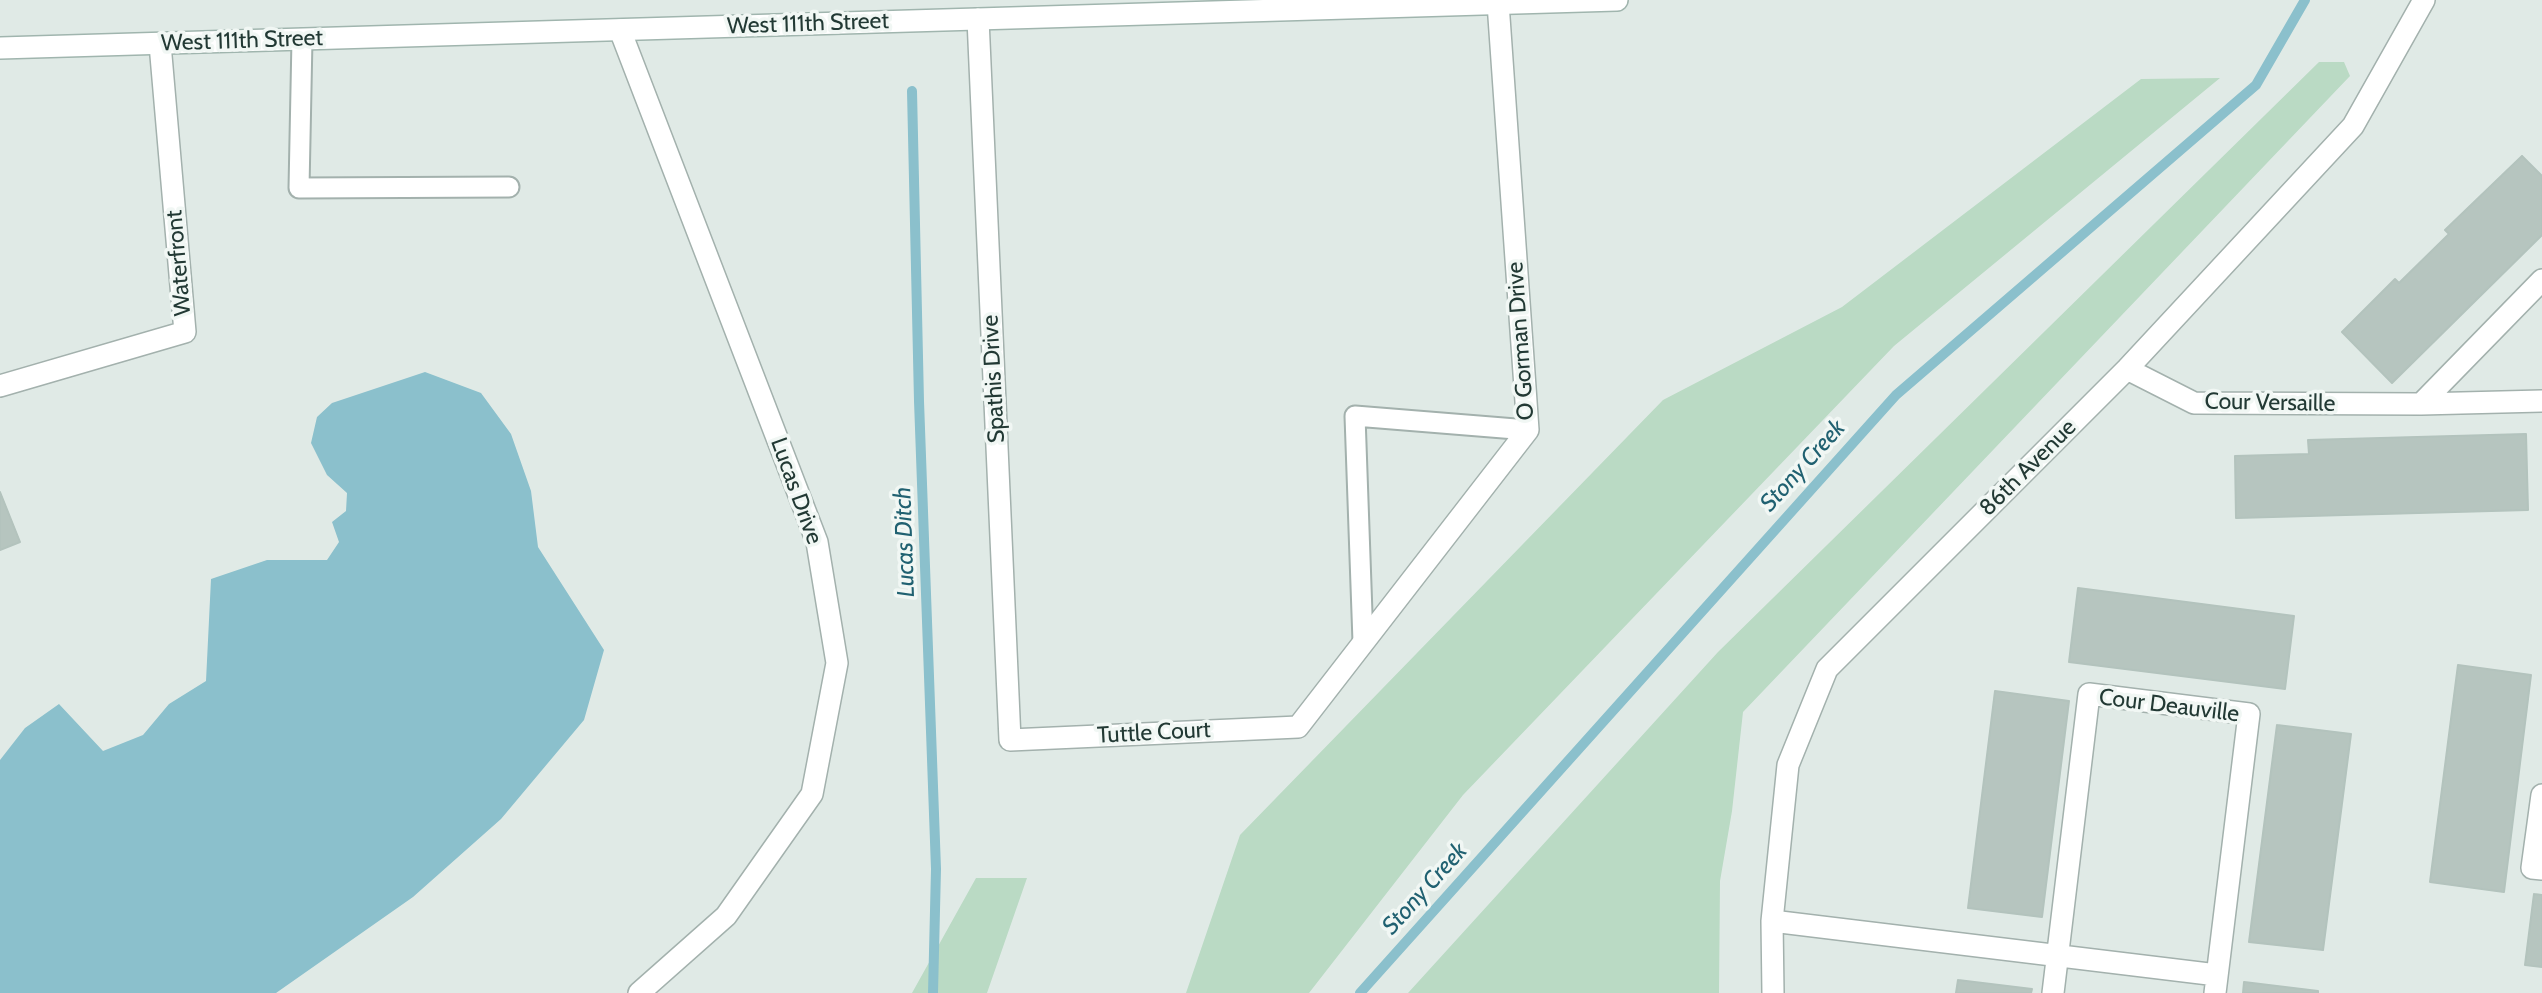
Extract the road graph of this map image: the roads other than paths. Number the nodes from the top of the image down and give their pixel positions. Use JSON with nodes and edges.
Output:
{"nodes":[{"id":1,"x":1617,"y":0,"type":"edge"},
{"id":2,"x":2424,"y":0,"type":"edge"},
{"id":3,"x":1498,"y":3,"type":"junction"},
{"id":4,"x":978,"y":19,"type":"junction"},
{"id":5,"x":620,"y":30,"type":"junction"},
{"id":6,"x":302,"y":39,"type":"junction"},
{"id":7,"x":160,"y":44,"type":"junction"},
{"id":8,"x":0,"y":48,"type":"edge"},
{"id":9,"x":509,"y":187,"type":"dead end"},
{"id":10,"x":2542,"y":280,"type":"edge"},
{"id":11,"x":2127,"y":369,"type":"junction"},
{"id":12,"x":0,"y":386,"type":"edge"},
{"id":13,"x":2542,"y":401,"type":"edge"},
{"id":14,"x":2421,"y":404,"type":"junction"},
{"id":15,"x":1528,"y":430,"type":"junction"},
{"id":16,"x":1363,"y":642,"type":"junction"},
{"id":17,"x":1298,"y":727,"type":"joint"},
{"id":18,"x":1010,"y":740,"type":"joint"},
{"id":19,"x":2542,"y":794,"type":"edge"},
{"id":20,"x":2542,"y":869,"type":"edge"},
{"id":21,"x":1772,"y":921,"type":"junction"},
{"id":22,"x":2058,"y":955,"type":"junction"},
{"id":23,"x":2216,"y":984,"type":"edge"},
{"id":24,"x":639,"y":993,"type":"edge"},
{"id":25,"x":1773,"y":993,"type":"edge"},
{"id":26,"x":2053,"y":993,"type":"edge"}],
"edges":[{"from":1,"to":3,"type":"street","name":"West 111th Street"},
{"from":2,"to":11,"type":"street","name":"86th Avenue"},
{"from":3,"to":4,"type":"street","name":"West 111th Street"},
{"from":3,"to":15,"type":"street","name":"O Gorman Drive"},
{"from":4,"to":5,"type":"street","name":"West 111th Street"},
{"from":4,"to":18,"type":"street","name":"Spathis Drive"},
{"from":5,"to":6,"type":"street","name":"West 111th Street"},
{"from":5,"to":24,"type":"street","name":"Lucas Drive"},
{"from":6,"to":7,"type":"street","name":"West 111th Street"},
{"from":6,"to":9,"type":"lane"},
{"from":7,"to":8,"type":"street","name":"West 111th Street"},
{"from":7,"to":12,"type":"street","name":"Waterfront"},
{"from":10,"to":14,"type":"street"},
{"from":11,"to":14,"type":"street","name":"Cour Versaille"},
{"from":11,"to":21,"type":"street","name":"86th Avenue"},
{"from":13,"to":14,"type":"street","name":"Cour Versaille"},
{"from":15,"to":16,"type":"street","name":"O Gorman Drive"},
{"from":15,"to":16,"type":"lane"},
{"from":16,"to":17,"type":"street","name":"O Gorman Drive"},
{"from":17,"to":18,"type":"street","name":"Tuttle Court"},
{"from":19,"to":20,"type":"street"},
{"from":21,"to":22,"type":"street","name":"Cour Deauville"},
{"from":21,"to":25,"type":"street","name":"86th Avenue"},
{"from":22,"to":23,"type":"street","name":"Cour Deauville"},
{"from":22,"to":23,"type":"street","name":"Cour Deauville"},
{"from":22,"to":26,"type":"street","name":"Cour Deauville"}]}
